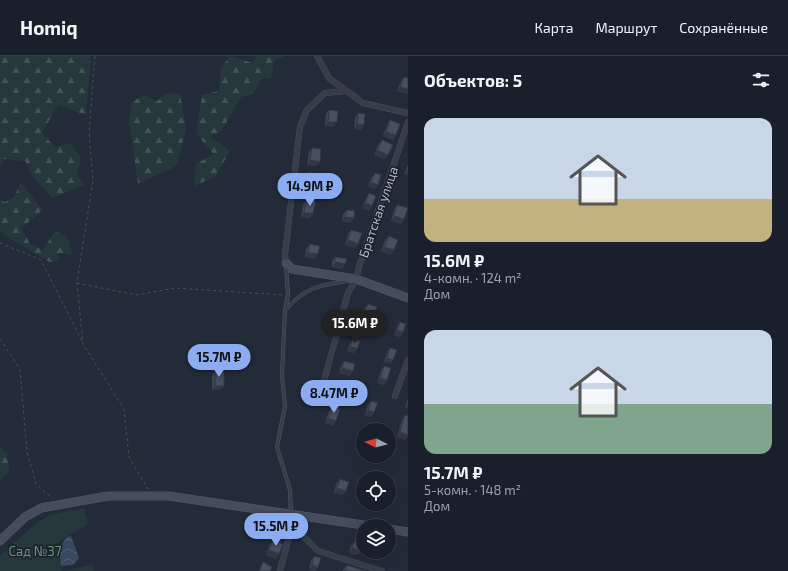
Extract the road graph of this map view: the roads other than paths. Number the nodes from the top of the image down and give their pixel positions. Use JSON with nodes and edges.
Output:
{"nodes":[{"id":1,"x":316,"y":56,"type":"edge"},
{"id":2,"x":346,"y":90,"type":"junction"},
{"id":3,"x":408,"y":113,"type":"edge"},
{"id":4,"x":408,"y":122,"type":"edge"},
{"id":5,"x":286,"y":263,"type":"junction"},
{"id":6,"x":356,"y":279,"type":"junction"},
{"id":7,"x":288,"y":295,"type":"junction"},
{"id":8,"x":298,"y":295,"type":"junction"},
{"id":9,"x":408,"y":298,"type":"edge"},
{"id":10,"x":284,"y":310,"type":"junction"},
{"id":11,"x":408,"y":360,"type":"edge"},
{"id":12,"x":395,"y":396,"type":"dead end"},
{"id":13,"x":318,"y":399,"type":"dead end"},
{"id":14,"x":293,"y":514,"type":"junction"},
{"id":15,"x":356,"y":524,"type":"edge"},
{"id":16,"x":396,"y":530,"type":"edge"},
{"id":17,"x":408,"y":532,"type":"edge"},
{"id":18,"x":0,"y":541,"type":"edge"},
{"id":19,"x":359,"y":564,"type":"junction"},
{"id":20,"x":280,"y":571,"type":"edge"},
{"id":21,"x":357,"y":571,"type":"edge"},
{"id":22,"x":382,"y":571,"type":"edge"}],
"edges":[{"from":1,"to":2,"type":"street"},
{"from":2,"to":3,"type":"street"},
{"from":2,"to":5,"type":"street"},
{"from":4,"to":6,"type":"street","name":"Братская улица"},
{"from":5,"to":6,"type":"street"},
{"from":5,"to":7,"type":"lane"},
{"from":6,"to":8,"type":"lane"},
{"from":6,"to":9,"type":"street"},
{"from":6,"to":13,"type":"street","name":"Братская улица"},
{"from":7,"to":8,"type":"lane"},
{"from":7,"to":10,"type":"lane"},
{"from":8,"to":10,"type":"lane"},
{"from":10,"to":14,"type":"lane"},
{"from":11,"to":12,"type":"street"},
{"from":14,"to":15,"type":"street"},
{"from":14,"to":18,"type":"street"},
{"from":14,"to":19,"type":"street"},
{"from":14,"to":20,"type":"street"},
{"from":16,"to":17,"type":"street"},
{"from":19,"to":21,"type":"street"},
{"from":19,"to":22,"type":"street"}]}
